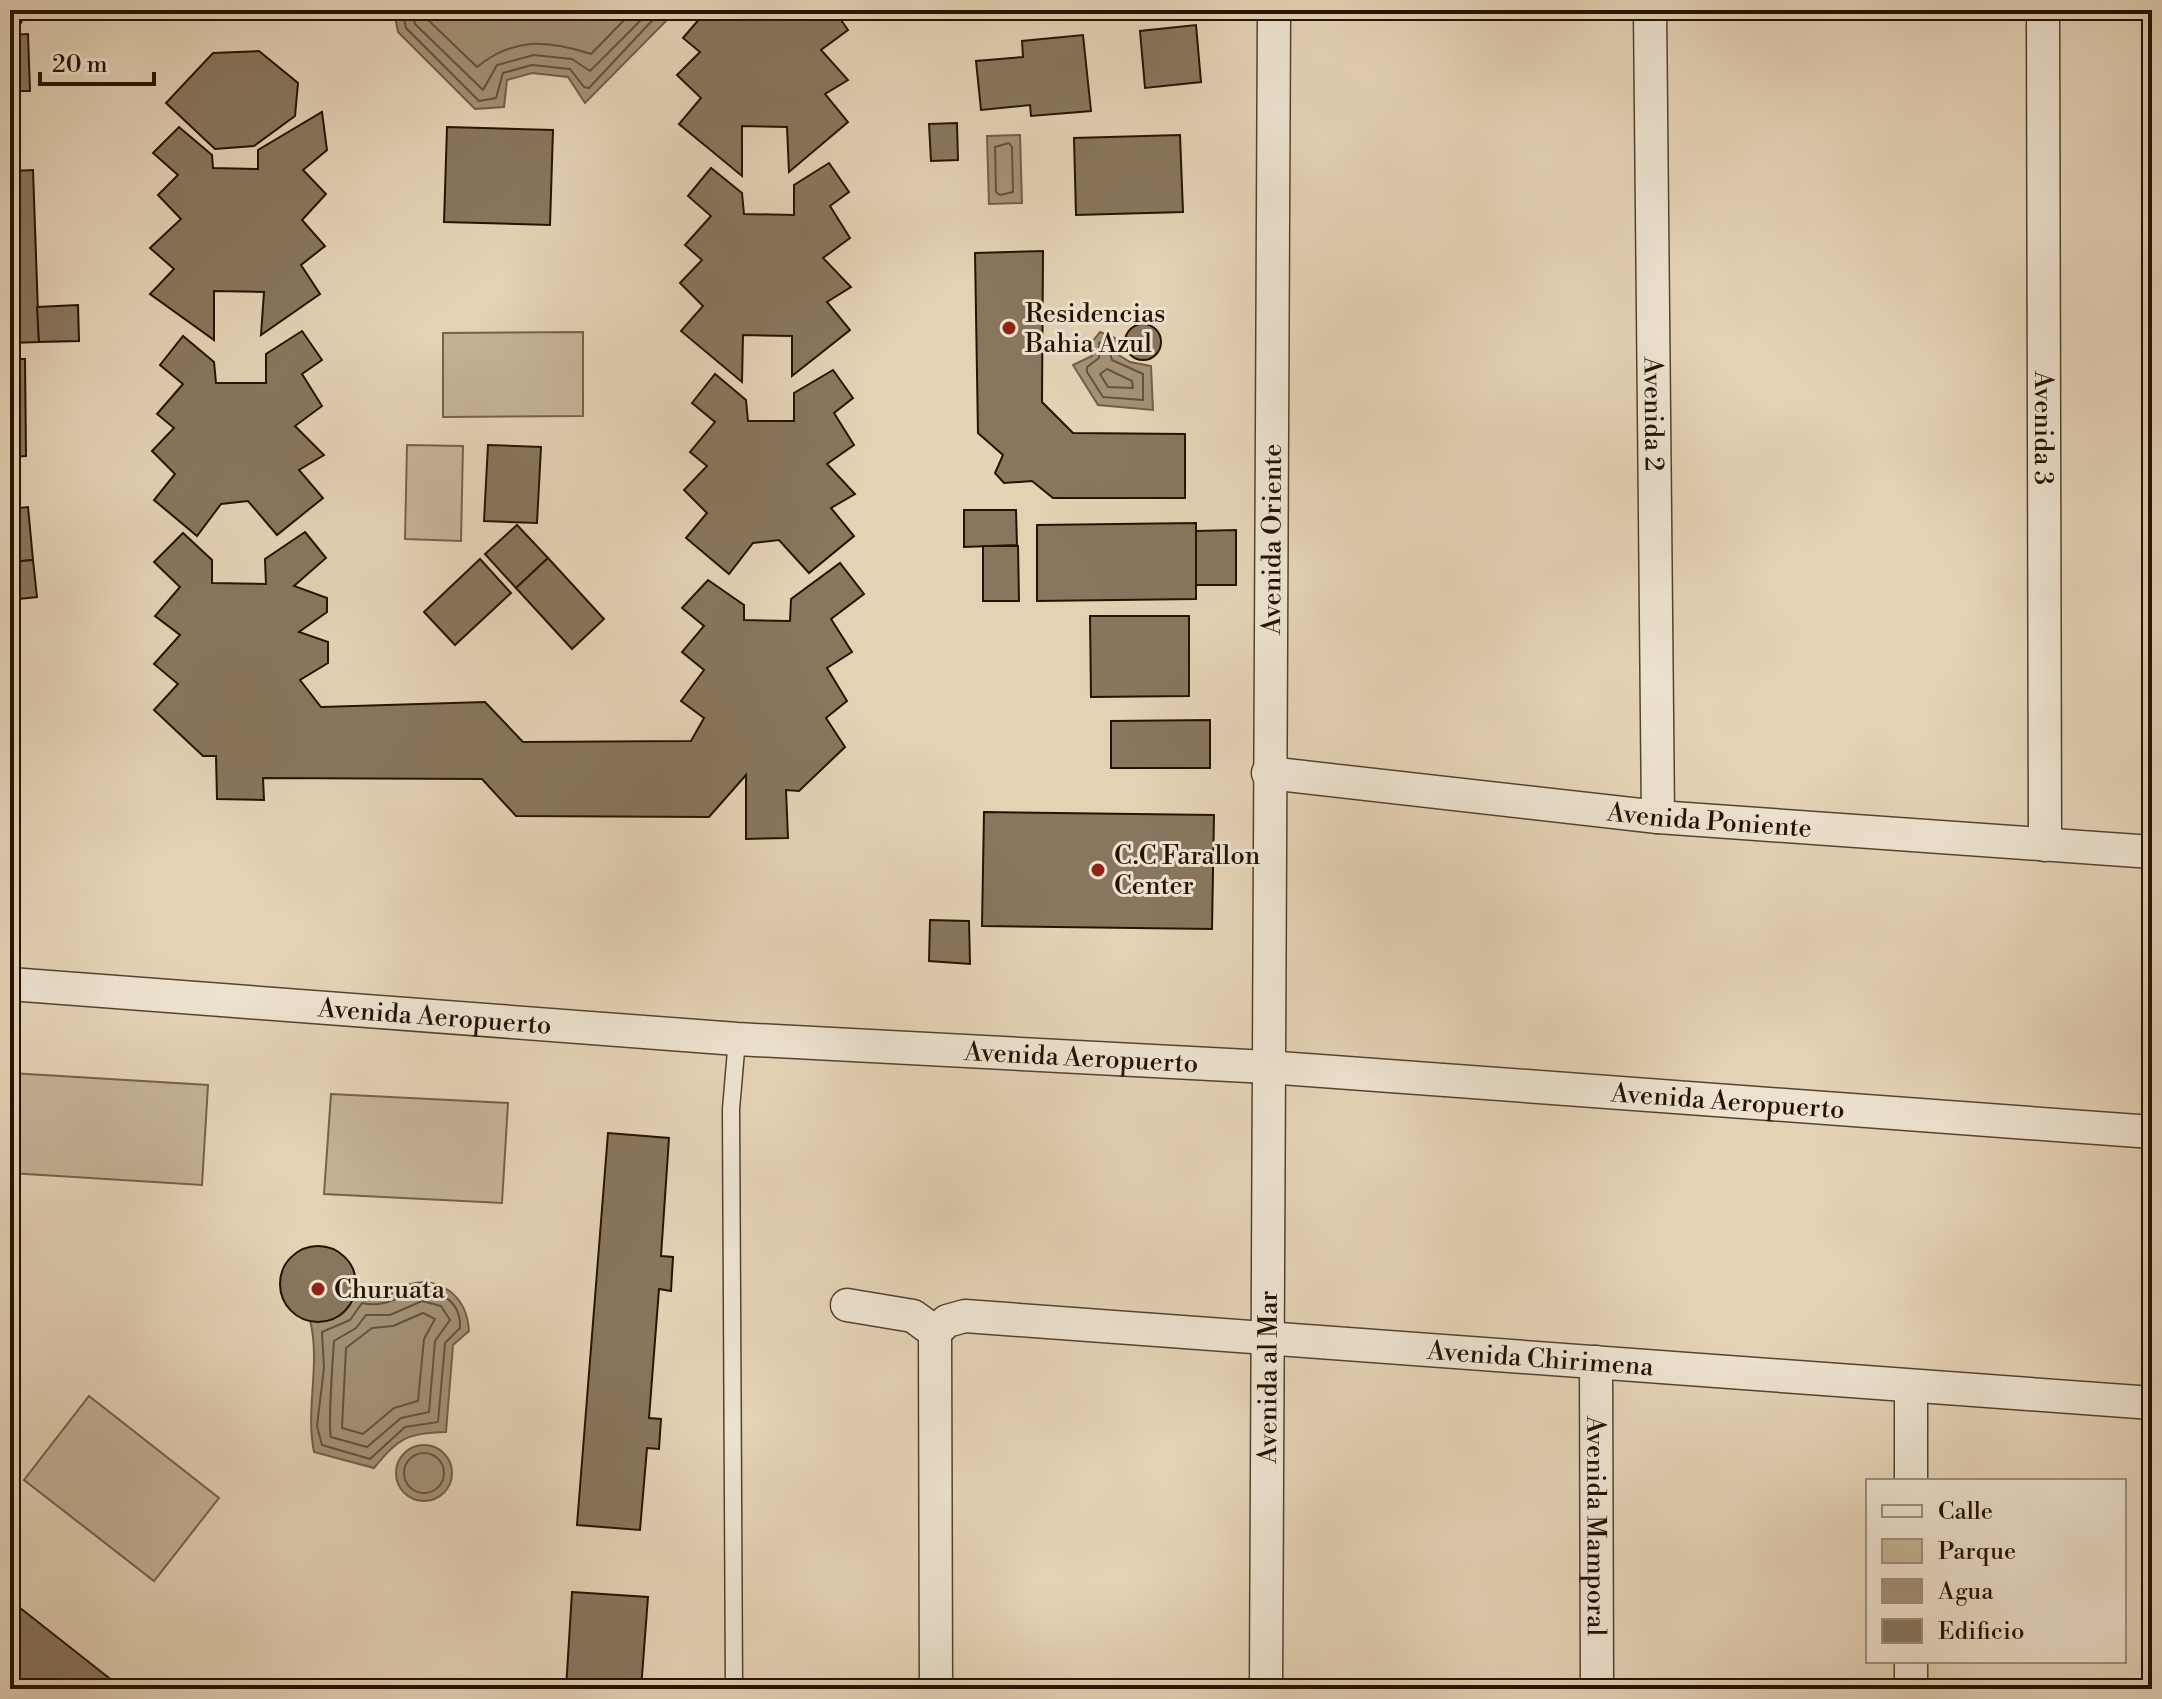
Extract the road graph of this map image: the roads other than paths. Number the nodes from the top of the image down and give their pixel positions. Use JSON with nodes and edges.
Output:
{"nodes":[{"id":1,"x":1274,"y":10,"type":"edge"},
{"id":2,"x":1650,"y":10,"type":"edge"},
{"id":3,"x":2043,"y":10,"type":"edge"},
{"id":4,"x":1268,"y":773,"type":"junction"},
{"id":5,"x":1658,"y":817,"type":"junction"},
{"id":6,"x":2045,"y":845,"type":"junction"},
{"id":7,"x":2152,"y":852,"type":"edge"},
{"id":8,"x":10,"y":984,"type":"edge"},
{"id":9,"x":737,"y":1039,"type":"junction"},
{"id":10,"x":1267,"y":1067,"type":"junction"},
{"id":11,"x":2152,"y":1132,"type":"edge"},
{"id":12,"x":847,"y":1305,"type":"dead end"},
{"id":13,"x":935,"y":1332,"type":"junction"},
{"id":14,"x":1268,"y":1339,"type":"junction"},
{"id":15,"x":1596,"y":1362,"type":"junction"},
{"id":16,"x":1911,"y":1387,"type":"junction"},
{"id":17,"x":2152,"y":1403,"type":"edge"},
{"id":18,"x":1911,"y":1479,"type":"edge"},
{"id":19,"x":1911,"y":1663,"type":"edge"},
{"id":20,"x":734,"y":1689,"type":"edge"},
{"id":21,"x":936,"y":1689,"type":"edge"},
{"id":22,"x":1266,"y":1689,"type":"edge"},
{"id":23,"x":1597,"y":1689,"type":"edge"},
{"id":24,"x":1911,"y":1689,"type":"edge"}],
"edges":[{"from":1,"to":4,"type":"street","name":"Avenida Oriente"},
{"from":2,"to":5,"type":"street","name":"Avenida 2"},
{"from":3,"to":6,"type":"street","name":"Avenida 3"},
{"from":4,"to":5,"type":"street","name":"Avenida Poniente"},
{"from":4,"to":10,"type":"street","name":"Avenida Oriente"},
{"from":5,"to":6,"type":"street","name":"Avenida Poniente"},
{"from":6,"to":7,"type":"street","name":"Avenida Poniente"},
{"from":8,"to":9,"type":"street","name":"Avenida Aeropuerto"},
{"from":9,"to":10,"type":"street","name":"Avenida Aeropuerto"},
{"from":9,"to":20,"type":"lane"},
{"from":10,"to":11,"type":"street","name":"Avenida Aeropuerto"},
{"from":10,"to":14,"type":"street","name":"Avenida al Mar"},
{"from":12,"to":13,"type":"street"},
{"from":13,"to":14,"type":"street","name":"Avenida Chirimena"},
{"from":13,"to":21,"type":"street"},
{"from":14,"to":15,"type":"street","name":"Avenida Chirimena"},
{"from":14,"to":22,"type":"street","name":"Avenida al Mar"},
{"from":15,"to":16,"type":"street","name":"Avenida Chirimena"},
{"from":15,"to":23,"type":"street","name":"Avenida Mamporal"},
{"from":16,"to":17,"type":"street","name":"Avenida Chirimena"},
{"from":16,"to":18,"type":"street"},
{"from":19,"to":24,"type":"street"}]}
